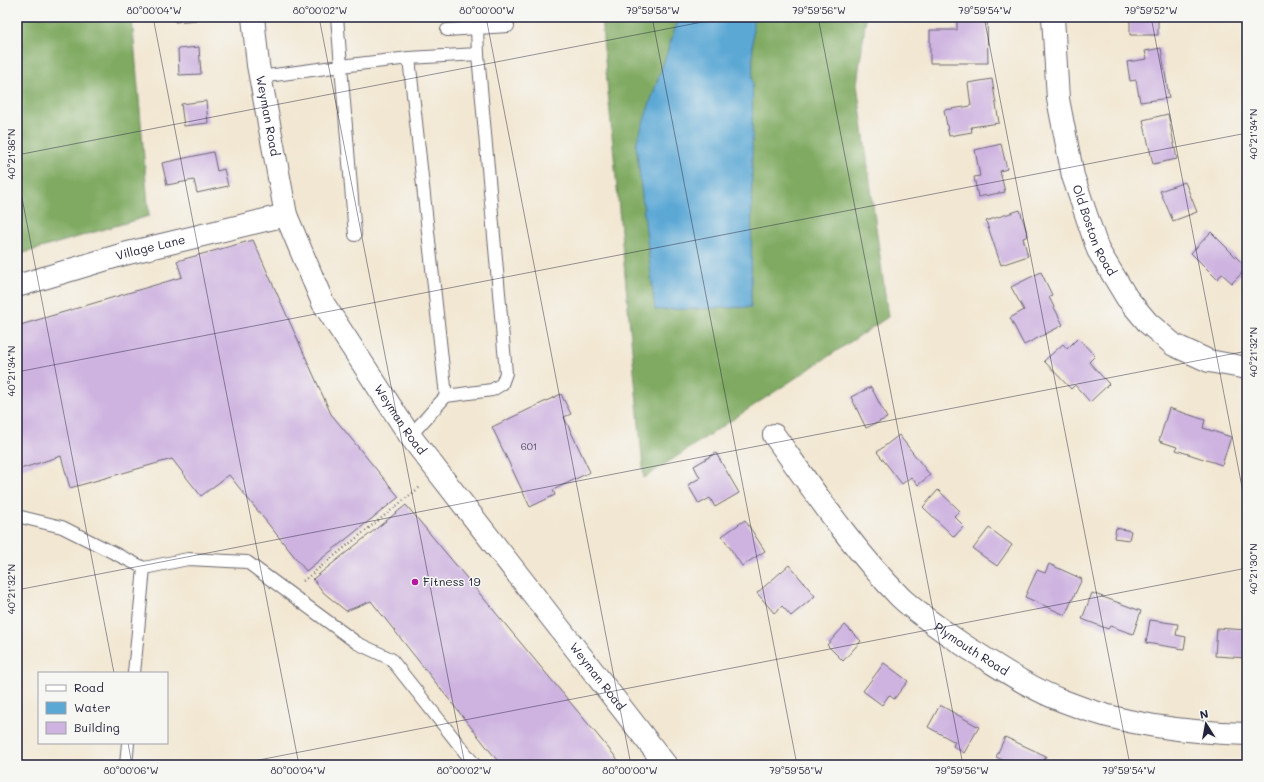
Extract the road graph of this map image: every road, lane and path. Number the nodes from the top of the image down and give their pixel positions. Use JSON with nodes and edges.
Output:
{"nodes":[{"id":1,"x":253,"y":17,"type":"edge"},
{"id":2,"x":336,"y":17,"type":"edge"},
{"id":3,"x":1053,"y":17,"type":"edge"},
{"id":4,"x":508,"y":26,"type":"dead end"},
{"id":5,"x":477,"y":28,"type":"junction"},
{"id":6,"x":447,"y":30,"type":"dead end"},
{"id":7,"x":478,"y":54,"type":"junction"},
{"id":8,"x":409,"y":58,"type":"junction"},
{"id":9,"x":341,"y":66,"type":"junction"},
{"id":10,"x":260,"y":77,"type":"junction"},
{"id":11,"x":286,"y":215,"type":"junction"},
{"id":12,"x":355,"y":235,"type":"dead end"},
{"id":13,"x":17,"y":286,"type":"edge"},
{"id":14,"x":1247,"y":368,"type":"edge"},
{"id":15,"x":446,"y":396,"type":"junction"},
{"id":16,"x":774,"y":435,"type":"dead end"},
{"id":17,"x":410,"y":436,"type":"junction"},
{"id":18,"x":438,"y":473,"type":"junction"},
{"id":19,"x":17,"y":516,"type":"edge"},
{"id":20,"x":144,"y":568,"type":"junction"},
{"id":21,"x":316,"y":570,"type":"dead end"},
{"id":22,"x":134,"y":672,"type":"edge"},
{"id":23,"x":1247,"y":734,"type":"edge"},
{"id":24,"x":128,"y":744,"type":"edge"},
{"id":25,"x":126,"y":765,"type":"edge"},
{"id":26,"x":475,"y":765,"type":"edge"},
{"id":27,"x":666,"y":765,"type":"edge"}],
"edges":[{"from":1,"to":10,"type":"street","name":"Weyman Road"},
{"from":2,"to":9,"type":"lane"},
{"from":3,"to":14,"type":"street","name":"Old Boston Road"},
{"from":4,"to":5,"type":"lane"},
{"from":5,"to":6,"type":"lane"},
{"from":5,"to":7,"type":"lane"},
{"from":7,"to":8,"type":"lane"},
{"from":7,"to":15,"type":"lane"},
{"from":8,"to":9,"type":"lane"},
{"from":8,"to":15,"type":"lane"},
{"from":9,"to":10,"type":"lane"},
{"from":9,"to":12,"type":"lane"},
{"from":10,"to":11,"type":"street","name":"Weyman Road"},
{"from":11,"to":13,"type":"street","name":"Village Lane"},
{"from":11,"to":17,"type":"street","name":"Weyman Road"},
{"from":15,"to":17,"type":"lane"},
{"from":16,"to":23,"type":"street","name":"Plymouth Road"},
{"from":17,"to":18,"type":"street","name":"Weyman Road"},
{"from":18,"to":21,"type":"path"},
{"from":18,"to":27,"type":"street","name":"Weyman Road"},
{"from":19,"to":20,"type":"lane"},
{"from":20,"to":22,"type":"lane"},
{"from":20,"to":26,"type":"lane"},
{"from":24,"to":25,"type":"lane"}]}
